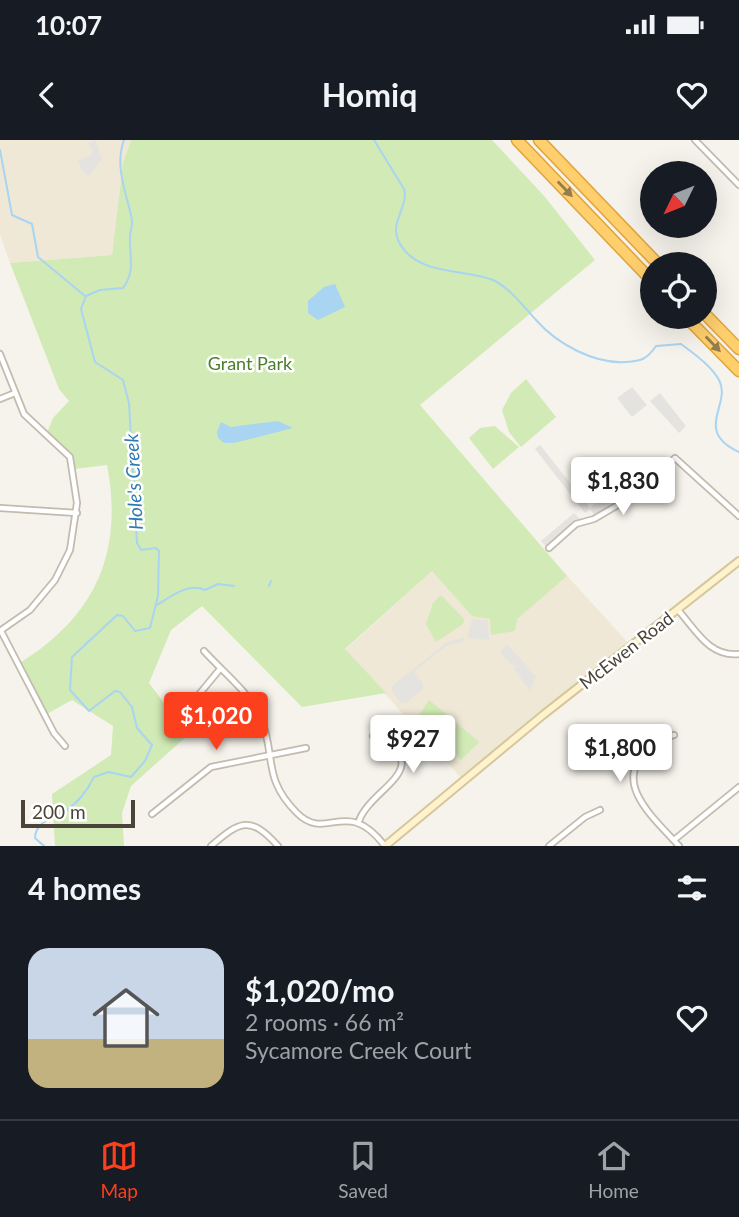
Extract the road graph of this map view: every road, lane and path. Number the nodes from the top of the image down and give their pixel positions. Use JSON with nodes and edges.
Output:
{"nodes":[{"id":1,"x":517,"y":140,"type":"edge"},
{"id":2,"x":539,"y":140,"type":"edge"},
{"id":3,"x":695,"y":140,"type":"edge"},
{"id":4,"x":739,"y":186,"type":"edge"},
{"id":5,"x":646,"y":252,"type":"edge"},
{"id":6,"x":640,"y":268,"type":"edge"},
{"id":7,"x":717,"y":326,"type":"edge"},
{"id":8,"x":698,"y":329,"type":"edge"},
{"id":9,"x":739,"y":349,"type":"edge"},
{"id":10,"x":0,"y":354,"type":"edge"},
{"id":11,"x":739,"y":371,"type":"edge"},
{"id":12,"x":15,"y":393,"type":"junction"},
{"id":13,"x":0,"y":399,"type":"edge"},
{"id":14,"x":0,"y":508,"type":"edge"},
{"id":15,"x":77,"y":513,"type":"junction"},
{"id":16,"x":739,"y":516,"type":"edge"},
{"id":17,"x":549,"y":548,"type":"dead end"},
{"id":18,"x":739,"y":561,"type":"edge"},
{"id":19,"x":678,"y":610,"type":"junction"},
{"id":20,"x":0,"y":631,"type":"edge"},
{"id":21,"x":204,"y":651,"type":"dead end"},
{"id":22,"x":739,"y":654,"type":"edge"},
{"id":23,"x":220,"y":669,"type":"junction"},
{"id":24,"x":196,"y":698,"type":"dead end"},
{"id":25,"x":674,"y":735,"type":"dead end"},
{"id":26,"x":373,"y":736,"type":"dead end"},
{"id":27,"x":65,"y":746,"type":"dead end"},
{"id":28,"x":306,"y":748,"type":"dead end"},
{"id":29,"x":268,"y":754,"type":"junction"},
{"id":30,"x":739,"y":787,"type":"edge"},
{"id":31,"x":600,"y":810,"type":"dead end"},
{"id":32,"x":152,"y":814,"type":"dead end"},
{"id":33,"x":359,"y":821,"type":"junction"},
{"id":34,"x":674,"y":840,"type":"junction"},
{"id":35,"x":211,"y":846,"type":"edge"},
{"id":36,"x":278,"y":846,"type":"edge"},
{"id":37,"x":385,"y":846,"type":"edge"},
{"id":38,"x":548,"y":846,"type":"edge"},
{"id":39,"x":679,"y":846,"type":"edge"}],
"edges":[{"from":1,"to":6,"type":"highway","one_way":true},
{"from":2,"to":5,"type":"highway"},
{"from":3,"to":4,"type":"street"},
{"from":7,"to":9,"type":"highway"},
{"from":8,"to":11,"type":"highway","one_way":true},
{"from":10,"to":12,"type":"street"},
{"from":12,"to":13,"type":"street"},
{"from":12,"to":15,"type":"street"},
{"from":14,"to":15,"type":"street"},
{"from":15,"to":20,"type":"street"},
{"from":16,"to":17,"type":"street"},
{"from":18,"to":19,"type":"street","name":"McEwen Road"},
{"from":19,"to":22,"type":"street"},
{"from":19,"to":37,"type":"street","name":"McEwen Road"},
{"from":20,"to":27,"type":"street"},
{"from":21,"to":23,"type":"street"},
{"from":23,"to":24,"type":"street"},
{"from":23,"to":29,"type":"street"},
{"from":25,"to":34,"type":"street"},
{"from":26,"to":33,"type":"street"},
{"from":28,"to":29,"type":"street"},
{"from":29,"to":32,"type":"street"},
{"from":29,"to":33,"type":"street"},
{"from":30,"to":34,"type":"street"},
{"from":31,"to":38,"type":"street"},
{"from":33,"to":37,"type":"street"},
{"from":34,"to":39,"type":"street"},
{"from":35,"to":36,"type":"street"}]}
